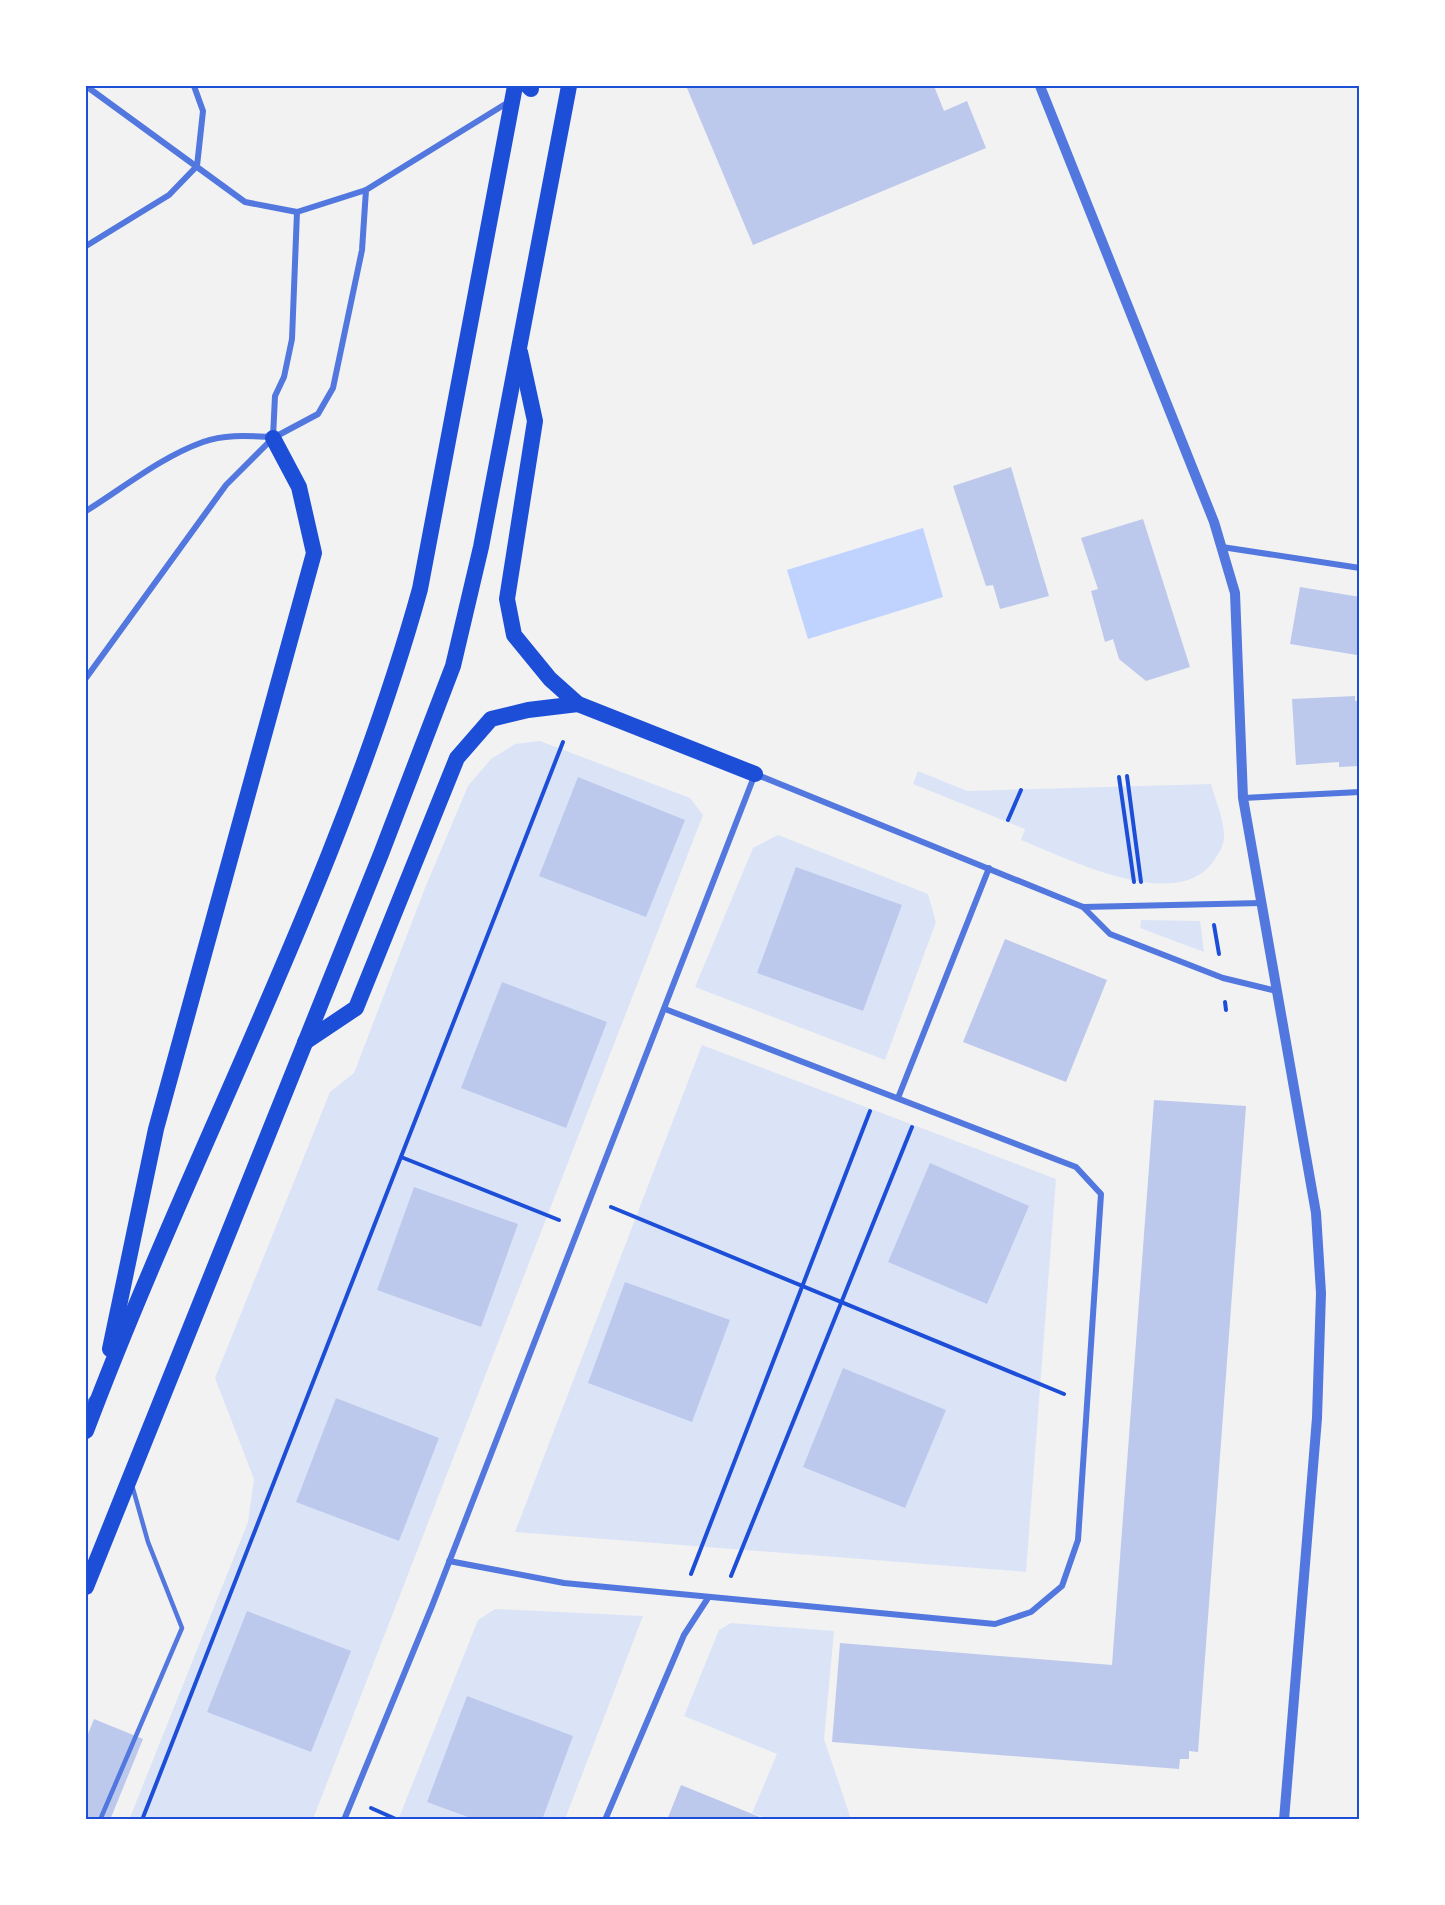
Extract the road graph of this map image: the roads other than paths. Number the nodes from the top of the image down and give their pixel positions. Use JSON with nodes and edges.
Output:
{"nodes":[{"id":1,"x":86,"y":86,"type":"edge"},
{"id":2,"x":194,"y":86,"type":"edge"},
{"id":3,"x":528,"y":86,"type":"edge"},
{"id":4,"x":569,"y":86,"type":"edge"},
{"id":5,"x":1040,"y":86,"type":"edge"},
{"id":6,"x":197,"y":166,"type":"junction"},
{"id":7,"x":366,"y":190,"type":"junction"},
{"id":8,"x":297,"y":212,"type":"junction"},
{"id":9,"x":86,"y":246,"type":"edge"},
{"id":10,"x":519,"y":345,"type":"junction"},
{"id":11,"x":273,"y":438,"type":"junction"},
{"id":12,"x":86,"y":511,"type":"edge"},
{"id":13,"x":1222,"y":547,"type":"junction"},
{"id":14,"x":1359,"y":568,"type":"edge"},
{"id":15,"x":86,"y":678,"type":"edge"},
{"id":16,"x":578,"y":704,"type":"junction"},
{"id":17,"x":755,"y":774,"type":"junction"},
{"id":18,"x":1359,"y":792,"type":"edge"},
{"id":19,"x":1243,"y":798,"type":"junction"},
{"id":20,"x":988,"y":868,"type":"junction"},
{"id":21,"x":1262,"y":903,"type":"junction"},
{"id":22,"x":1083,"y":907,"type":"junction"},
{"id":23,"x":1277,"y":991,"type":"junction"},
{"id":24,"x":664,"y":1009,"type":"junction"},
{"id":25,"x":305,"y":1042,"type":"junction"},
{"id":26,"x":898,"y":1098,"type":"junction"},
{"id":27,"x":103,"y":1385,"type":"junction"},
{"id":28,"x":86,"y":1406,"type":"edge"},
{"id":29,"x":86,"y":1431,"type":"edge"},
{"id":30,"x":130,"y":1478,"type":"junction"},
{"id":31,"x":449,"y":1561,"type":"junction"},
{"id":32,"x":86,"y":1587,"type":"edge"},
{"id":33,"x":708,"y":1598,"type":"junction"},
{"id":34,"x":100,"y":1820,"type":"edge"},
{"id":35,"x":344,"y":1820,"type":"edge"},
{"id":36,"x":605,"y":1820,"type":"edge"},
{"id":37,"x":1284,"y":1820,"type":"edge"}],
"edges":[{"from":1,"to":6,"type":"street"},
{"from":2,"to":6,"type":"street"},
{"from":3,"to":7,"type":"street"},
{"from":3,"to":27,"type":"highway"},
{"from":4,"to":10,"type":"highway"},
{"from":5,"to":13,"type":"street"},
{"from":6,"to":8,"type":"street"},
{"from":6,"to":9,"type":"street"},
{"from":7,"to":8,"type":"street"},
{"from":7,"to":11,"type":"street"},
{"from":8,"to":11,"type":"street"},
{"from":10,"to":16,"type":"highway"},
{"from":10,"to":25,"type":"highway"},
{"from":11,"to":12,"type":"street"},
{"from":11,"to":15,"type":"street"},
{"from":11,"to":27,"type":"highway"},
{"from":13,"to":14,"type":"street"},
{"from":13,"to":19,"type":"street"},
{"from":16,"to":17,"type":"highway"},
{"from":16,"to":25,"type":"highway"},
{"from":17,"to":20,"type":"street"},
{"from":17,"to":24,"type":"street"},
{"from":18,"to":19,"type":"street"},
{"from":19,"to":21,"type":"street"},
{"from":20,"to":22,"type":"street"},
{"from":20,"to":26,"type":"street"},
{"from":21,"to":22,"type":"street"},
{"from":21,"to":23,"type":"street"},
{"from":22,"to":23,"type":"street"},
{"from":23,"to":37,"type":"street"},
{"from":24,"to":26,"type":"street"},
{"from":24,"to":31,"type":"street"},
{"from":25,"to":30,"type":"highway"},
{"from":26,"to":33,"type":"street"},
{"from":27,"to":28,"type":"lane"},
{"from":27,"to":29,"type":"highway"},
{"from":30,"to":32,"type":"highway"},
{"from":30,"to":34,"type":"lane"},
{"from":31,"to":33,"type":"street"},
{"from":31,"to":35,"type":"street"},
{"from":33,"to":36,"type":"street"}]}
